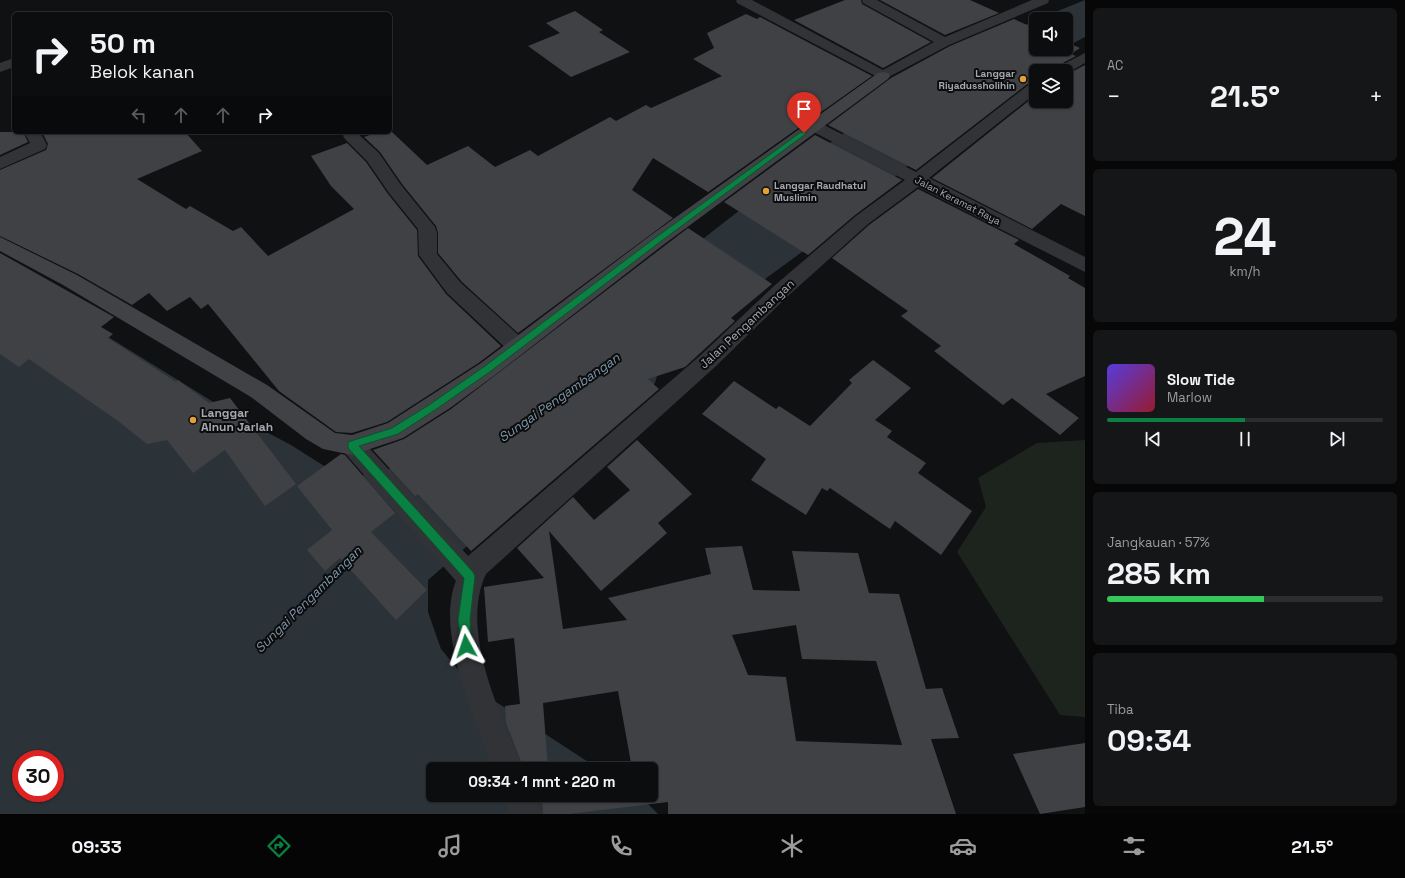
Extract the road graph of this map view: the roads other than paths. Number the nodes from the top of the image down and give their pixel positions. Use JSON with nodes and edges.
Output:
{"nodes":[{"id":1,"x":742,"y":0,"type":"edge"},
{"id":2,"x":868,"y":0,"type":"edge"},
{"id":3,"x":1043,"y":0,"type":"edge"},
{"id":4,"x":944,"y":42,"type":"junction"},
{"id":5,"x":1085,"y":57,"type":"edge"},
{"id":6,"x":12,"y":63,"type":"edge"},
{"id":7,"x":1072,"y":64,"type":"edge"},
{"id":8,"x":0,"y":68,"type":"edge"},
{"id":9,"x":883,"y":76,"type":"junction"},
{"id":10,"x":1029,"y":91,"type":"edge"},
{"id":11,"x":814,"y":126,"type":"junction"},
{"id":12,"x":33,"y":134,"type":"edge"},
{"id":13,"x":351,"y":136,"type":"dead end"},
{"id":14,"x":0,"y":164,"type":"edge"},
{"id":15,"x":913,"y":177,"type":"junction"},
{"id":16,"x":0,"y":243,"type":"edge"},
{"id":17,"x":1085,"y":265,"type":"edge"},
{"id":18,"x":517,"y":346,"type":"junction"},
{"id":19,"x":352,"y":445,"type":"junction"},
{"id":20,"x":465,"y":572,"type":"junction"},
{"id":21,"x":505,"y":762,"type":"edge"},
{"id":22,"x":520,"y":802,"type":"edge"},
{"id":23,"x":526,"y":814,"type":"edge"}],
"edges":[{"from":1,"to":9,"type":"street"},
{"from":2,"to":4,"type":"street"},
{"from":3,"to":4,"type":"street"},
{"from":4,"to":9,"type":"street"},
{"from":5,"to":7,"type":"street"},
{"from":6,"to":8,"type":"street"},
{"from":9,"to":11,"type":"street"},
{"from":10,"to":15,"type":"street","name":"Jalan Pengambangan"},
{"from":11,"to":15,"type":"street","name":"Jalan Keramat Raya"},
{"from":11,"to":18,"type":"street"},
{"from":12,"to":14,"type":"street"},
{"from":13,"to":18,"type":"street"},
{"from":15,"to":17,"type":"street","name":"Jalan Keramat Raya"},
{"from":15,"to":20,"type":"street","name":"Jalan Pengambangan"},
{"from":16,"to":19,"type":"street"},
{"from":18,"to":19,"type":"street"},
{"from":19,"to":20,"type":"street"},
{"from":20,"to":21,"type":"street"},
{"from":22,"to":23,"type":"street"}]}
